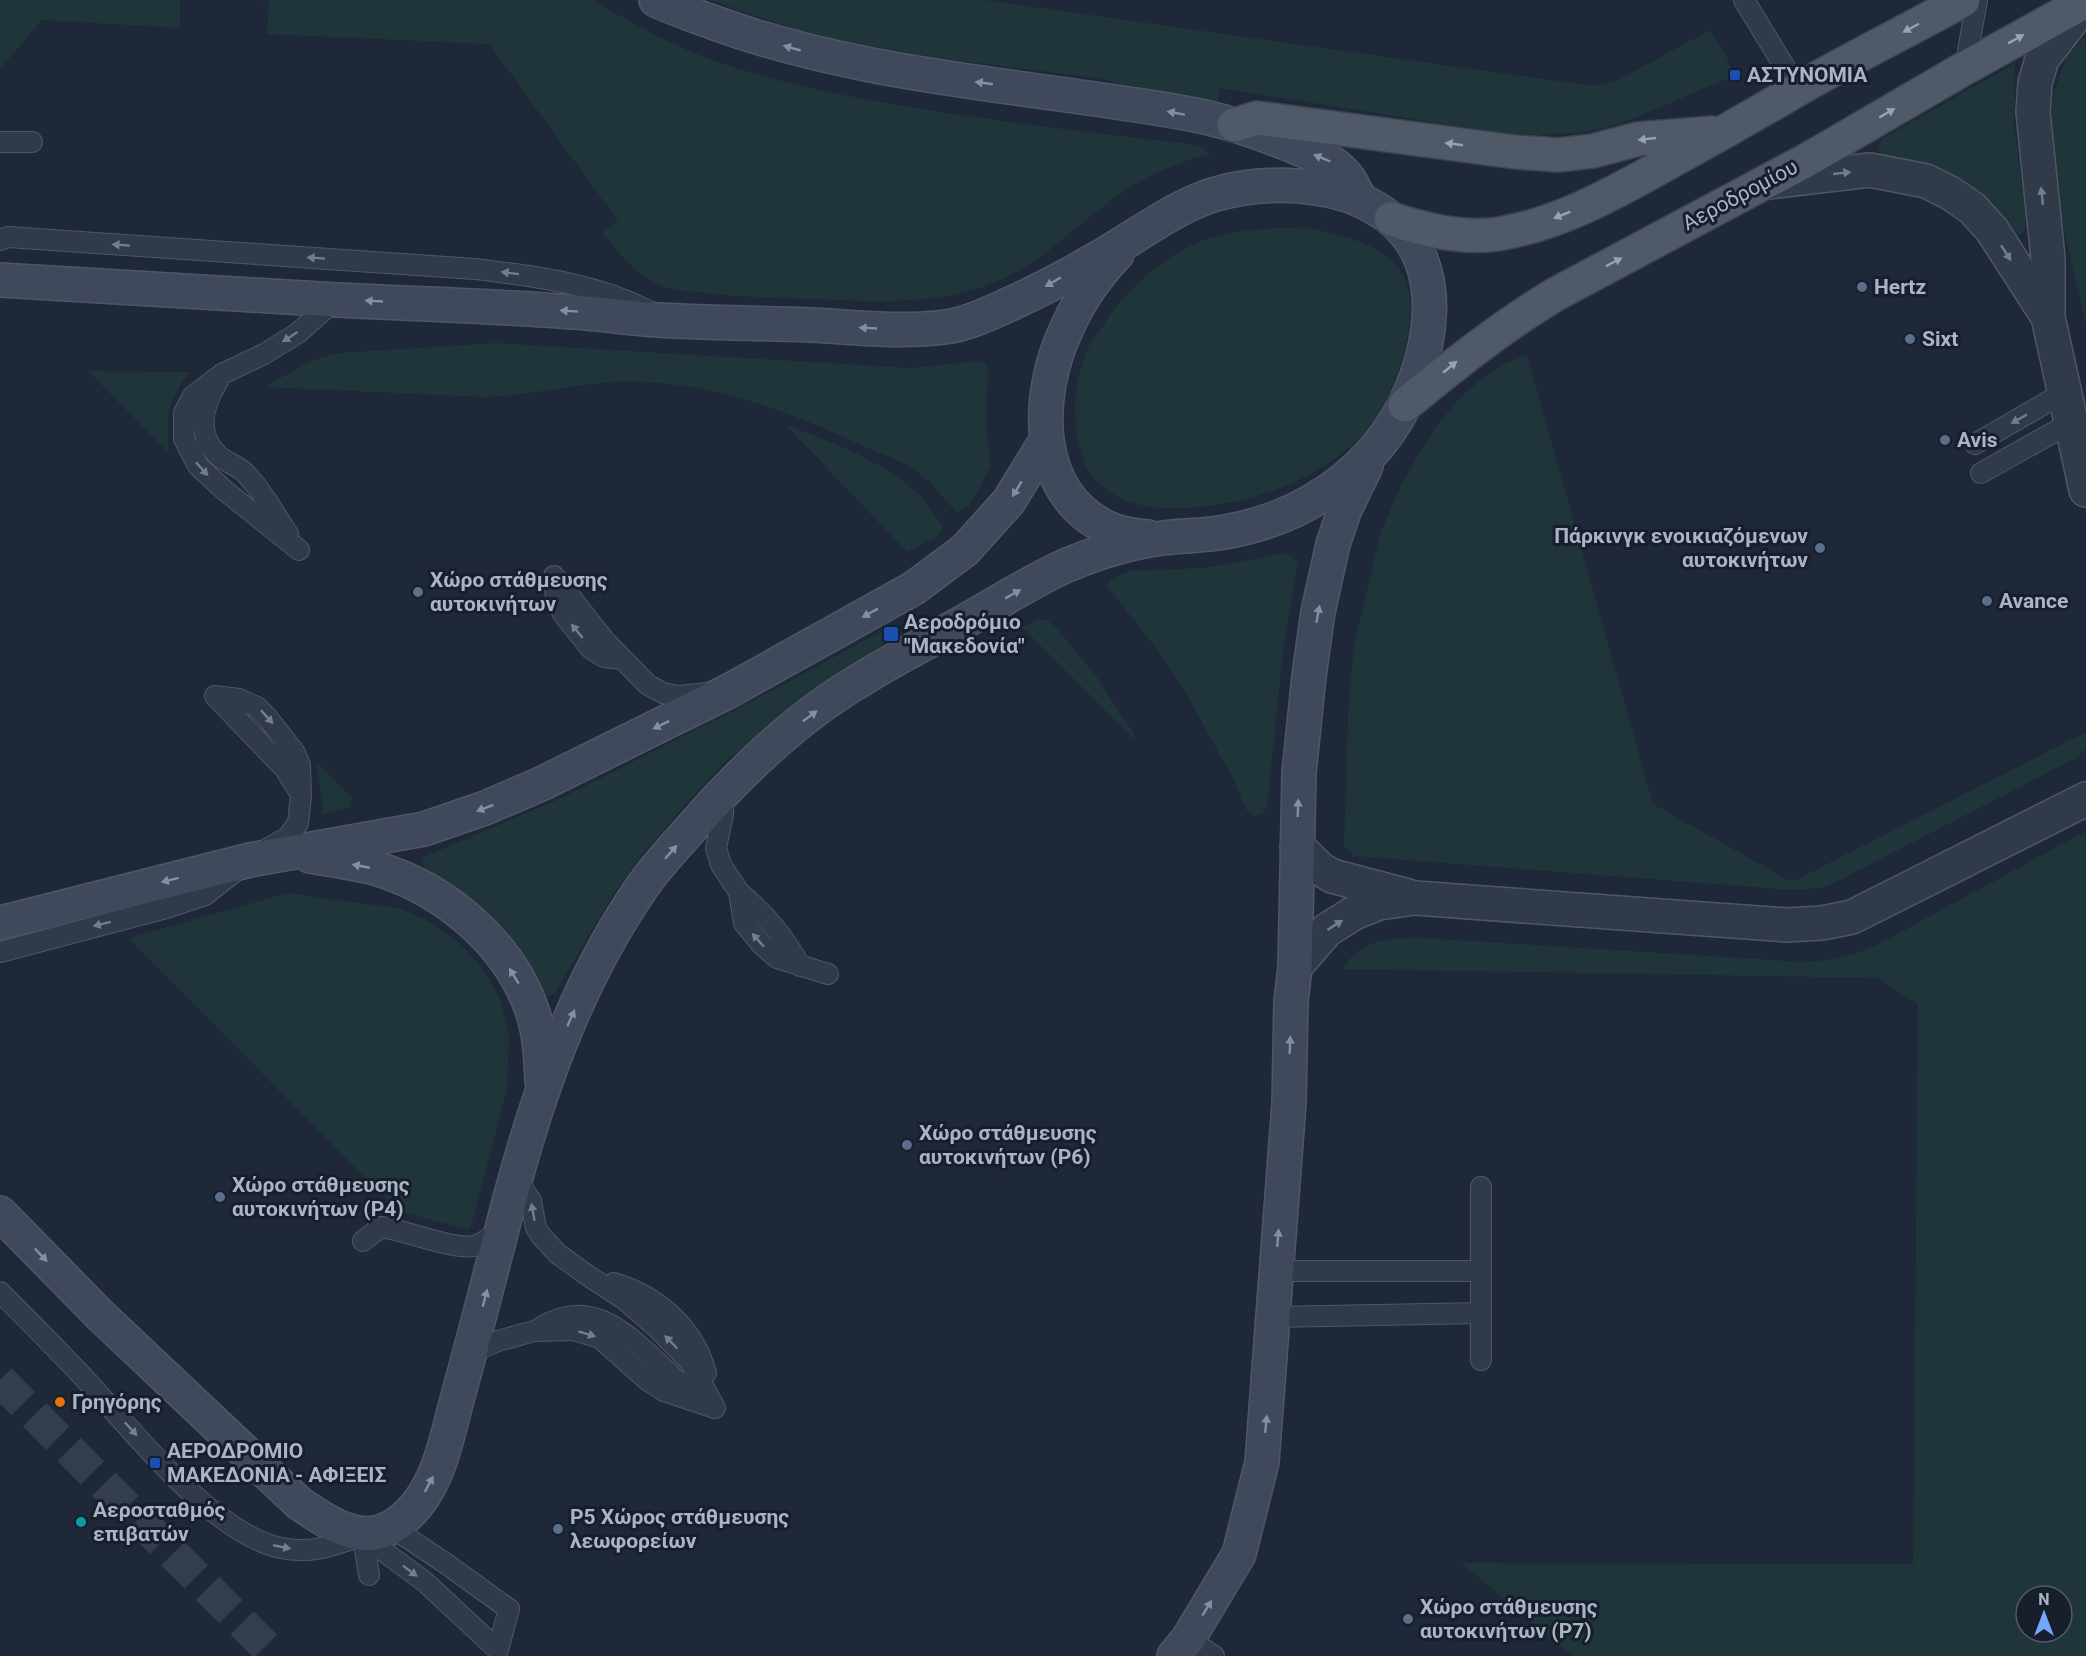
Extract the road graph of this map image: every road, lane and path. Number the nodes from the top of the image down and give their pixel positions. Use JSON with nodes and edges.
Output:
{"nodes":[{"id":1,"x":656,"y":0,"type":"edge"},
{"id":2,"x":1744,"y":0,"type":"edge"},
{"id":3,"x":1977,"y":0,"type":"edge"},
{"id":4,"x":2086,"y":2,"type":"edge"},
{"id":5,"x":1948,"y":4,"type":"edge"},
{"id":6,"x":1965,"y":68,"type":"junction"},
{"id":7,"x":1798,"y":89,"type":"junction"},
{"id":8,"x":1233,"y":124,"type":"junction"},
{"id":9,"x":1726,"y":132,"type":"junction"},
{"id":10,"x":0,"y":142,"type":"edge"},
{"id":11,"x":32,"y":142,"type":"dead end"},
{"id":12,"x":1763,"y":183,"type":"junction"},
{"id":13,"x":1360,"y":200,"type":"junction"},
{"id":14,"x":1391,"y":219,"type":"junction"},
{"id":15,"x":1141,"y":232,"type":"junction"},
{"id":16,"x":0,"y":240,"type":"edge"},
{"id":17,"x":0,"y":280,"type":"edge"},
{"id":18,"x":335,"y":300,"type":"junction"},
{"id":19,"x":2048,"y":317,"type":"junction"},
{"id":20,"x":665,"y":320,"type":"junction"},
{"id":21,"x":222,"y":374,"type":"junction"},
{"id":22,"x":1405,"y":405,"type":"junction"},
{"id":23,"x":2067,"y":408,"type":"junction"},
{"id":24,"x":1047,"y":439,"type":"junction"},
{"id":25,"x":1975,"y":444,"type":"dead end"},
{"id":26,"x":1371,"y":456,"type":"junction"},
{"id":27,"x":1981,"y":474,"type":"dead end"},
{"id":28,"x":2086,"y":490,"type":"edge"},
{"id":29,"x":1159,"y":538,"type":"junction"},
{"id":30,"x":554,"y":576,"type":"dead end"},
{"id":31,"x":729,"y":691,"type":"junction"},
{"id":32,"x":215,"y":696,"type":"dead end"},
{"id":33,"x":723,"y":792,"type":"junction"},
{"id":34,"x":2086,"y":799,"type":"edge"},
{"id":35,"x":1297,"y":846,"type":"junction"},
{"id":36,"x":288,"y":852,"type":"junction"},
{"id":37,"x":250,"y":860,"type":"junction"},
{"id":38,"x":1415,"y":898,"type":"junction"},
{"id":39,"x":0,"y":923,"type":"edge"},
{"id":40,"x":0,"y":952,"type":"edge"},
{"id":41,"x":1295,"y":967,"type":"junction"},
{"id":42,"x":828,"y":974,"type":"dead end"},
{"id":43,"x":543,"y":1092,"type":"junction"},
{"id":44,"x":516,"y":1178,"type":"junction"},
{"id":45,"x":1481,"y":1187,"type":"dead end"},
{"id":46,"x":0,"y":1213,"type":"edge"},
{"id":47,"x":502,"y":1228,"type":"junction"},
{"id":48,"x":363,"y":1240,"type":"dead end"},
{"id":49,"x":1275,"y":1270,"type":"junction"},
{"id":50,"x":1481,"y":1270,"type":"junction"},
{"id":51,"x":0,"y":1292,"type":"edge"},
{"id":52,"x":1481,"y":1313,"type":"junction"},
{"id":53,"x":1273,"y":1317,"type":"junction"},
{"id":54,"x":470,"y":1353,"type":"junction"},
{"id":55,"x":1481,"y":1360,"type":"dead end"},
{"id":56,"x":377,"y":1531,"type":"junction"},
{"id":57,"x":369,"y":1575,"type":"dead end"},
{"id":58,"x":1192,"y":1650,"type":"edge"},
{"id":59,"x":1158,"y":1656,"type":"edge"}],
"edges":[{"from":8,"to":1,"type":"street","one_way":true},
{"from":2,"to":7,"type":"lane"},
{"from":3,"to":6,"type":"lane"},
{"from":6,"to":4,"type":"main road","name":"Αεροδρομίου","one_way":true},
{"from":19,"to":4,"type":"street","one_way":true},
{"from":5,"to":7,"type":"main road","one_way":true},
{"from":12,"to":6,"type":"main road","name":"Αεροδρομίου","one_way":true},
{"from":7,"to":9,"type":"main road"},
{"from":9,"to":8,"type":"main road","one_way":true},
{"from":13,"to":8,"type":"street","one_way":true},
{"from":9,"to":14,"type":"main road","one_way":true},
{"from":10,"to":11,"type":"lane"},
{"from":12,"to":19,"type":"street","one_way":true},
{"from":22,"to":12,"type":"main road","name":"Αεροδρομίου","one_way":true},
{"from":13,"to":14,"type":"street"},
{"from":13,"to":15,"type":"street"},
{"from":14,"to":22,"type":"street"},
{"from":15,"to":20,"type":"street","one_way":true},
{"from":15,"to":24,"type":"street"},
{"from":20,"to":16,"type":"lane","one_way":true},
{"from":17,"to":18,"type":"street"},
{"from":20,"to":18,"type":"street","one_way":true},
{"from":18,"to":21,"type":"lane","one_way":true},
{"from":19,"to":23,"type":"street"},
{"from":21,"to":21,"type":"lane","one_way":true},
{"from":22,"to":26,"type":"street"},
{"from":23,"to":25,"type":"lane","one_way":true},
{"from":23,"to":27,"type":"lane"},
{"from":23,"to":28,"type":"street"},
{"from":24,"to":29,"type":"street"},
{"from":24,"to":31,"type":"street","one_way":true},
{"from":26,"to":29,"type":"street"},
{"from":35,"to":26,"type":"street","one_way":true},
{"from":33,"to":29,"type":"street","one_way":true},
{"from":31,"to":30,"type":"lane","one_way":true},
{"from":31,"to":36,"type":"street","one_way":true},
{"from":32,"to":37,"type":"lane","one_way":true},
{"from":42,"to":33,"type":"lane","one_way":true},
{"from":43,"to":33,"type":"street","one_way":true},
{"from":34,"to":38,"type":"street"},
{"from":35,"to":38,"type":"street"},
{"from":35,"to":41,"type":"street"},
{"from":36,"to":37,"type":"street"},
{"from":43,"to":36,"type":"street","one_way":true},
{"from":37,"to":39,"type":"street","one_way":true},
{"from":37,"to":40,"type":"lane","one_way":true},
{"from":41,"to":38,"type":"street","one_way":true},
{"from":49,"to":41,"type":"street","one_way":true},
{"from":43,"to":44,"type":"street"},
{"from":44,"to":47,"type":"street"},
{"from":54,"to":44,"type":"lane","one_way":true},
{"from":45,"to":50,"type":"lane"},
{"from":46,"to":56,"type":"street","one_way":true},
{"from":47,"to":48,"type":"lane"},
{"from":54,"to":47,"type":"street","one_way":true},
{"from":49,"to":50,"type":"lane"},
{"from":49,"to":53,"type":"street"},
{"from":50,"to":52,"type":"lane"},
{"from":51,"to":56,"type":"lane","one_way":true},
{"from":52,"to":53,"type":"lane"},
{"from":52,"to":55,"type":"lane"},
{"from":58,"to":53,"type":"street","one_way":true},
{"from":56,"to":54,"type":"street","one_way":true},
{"from":56,"to":56,"type":"lane","one_way":true},
{"from":56,"to":57,"type":"lane"},
{"from":58,"to":59,"type":"lane"}]}
